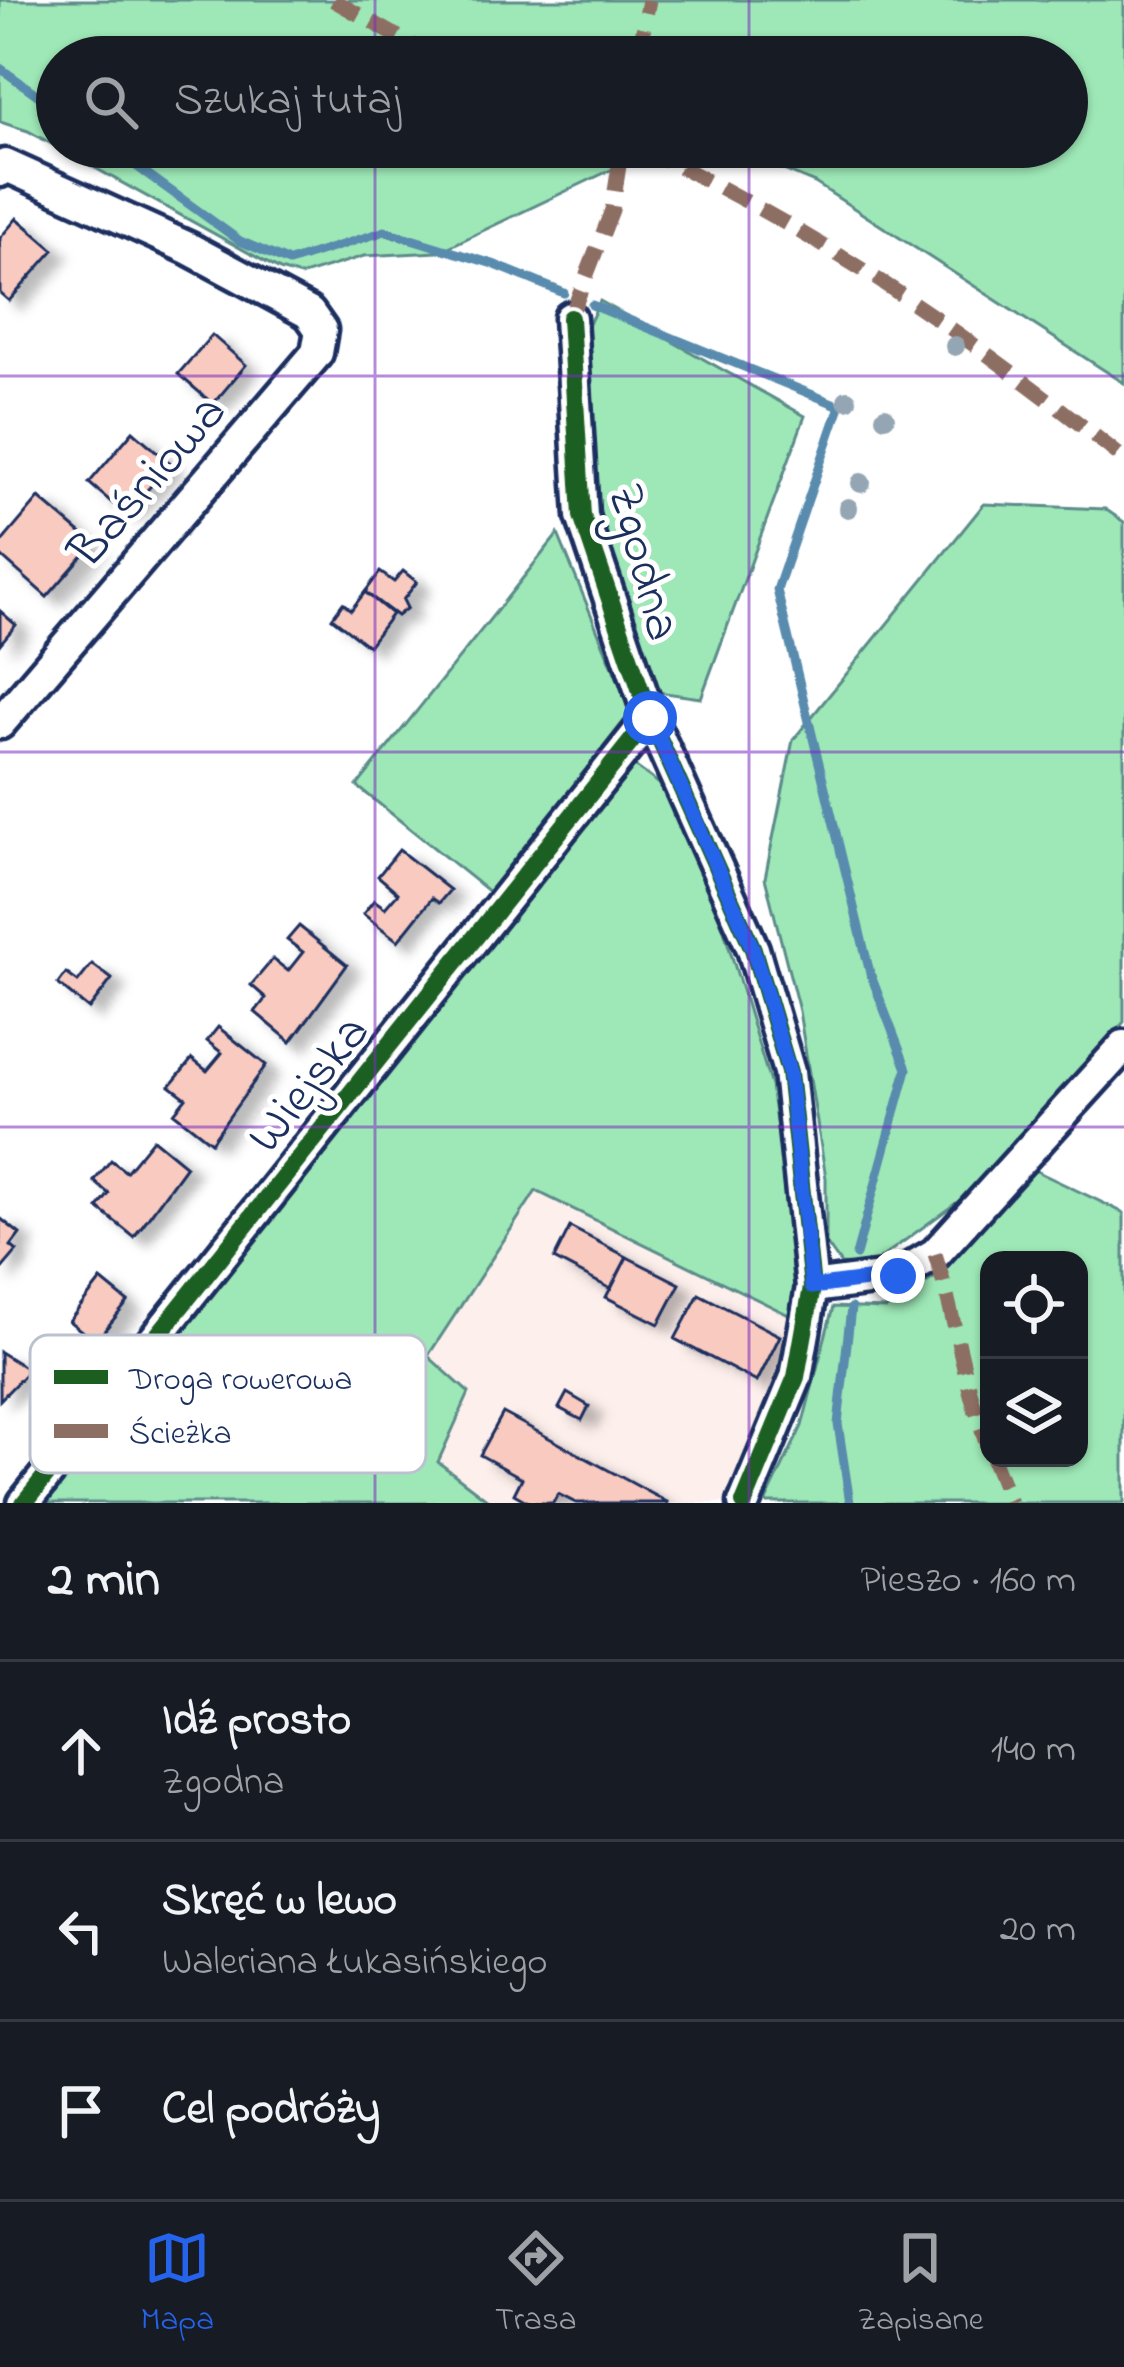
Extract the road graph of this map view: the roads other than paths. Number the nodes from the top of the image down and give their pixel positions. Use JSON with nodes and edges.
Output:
{"nodes":[{"id":1,"x":0,"y":171,"type":"edge"},
{"id":2,"x":570,"y":318,"type":"dead end"},
{"id":3,"x":650,"y":718,"type":"junction"},
{"id":4,"x":0,"y":723,"type":"edge"},
{"id":5,"x":1124,"y":1046,"type":"edge"},
{"id":6,"x":812,"y":1287,"type":"junction"},
{"id":7,"x":158,"y":1335,"type":"edge"},
{"id":8,"x":48,"y":1473,"type":"edge"},
{"id":9,"x":26,"y":1501,"type":"edge"},
{"id":10,"x":744,"y":1503,"type":"edge"}],
"edges":[{"from":1,"to":4,"type":"street","name":"Baśniowa"},
{"from":2,"to":3,"type":"street","name":"Zgodna"},
{"from":3,"to":6,"type":"street","name":"Zgodna"},
{"from":3,"to":7,"type":"street","name":"Wiejska"},
{"from":5,"to":6,"type":"street"},
{"from":6,"to":10,"type":"street","name":"Zgodna"},
{"from":8,"to":9,"type":"street","name":"Wiejska"}]}
